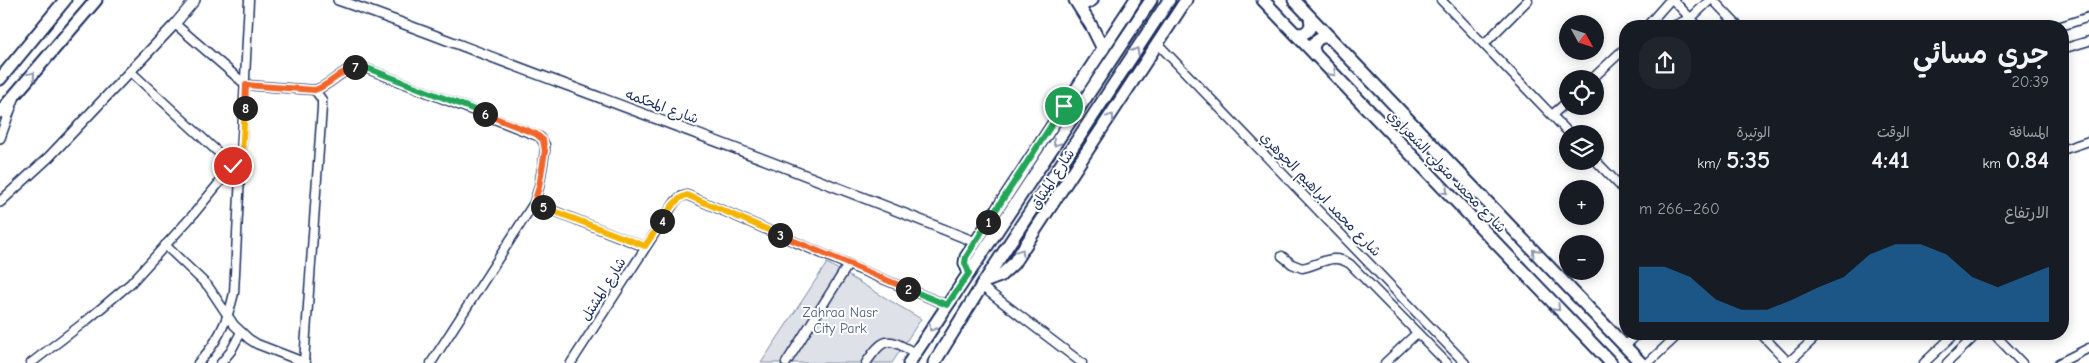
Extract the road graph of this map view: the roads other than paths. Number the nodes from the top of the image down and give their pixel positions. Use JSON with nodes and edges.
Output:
{"nodes":[{"id":1,"x":64,"y":0,"type":"edge"},
{"id":2,"x":96,"y":0,"type":"edge"},
{"id":3,"x":195,"y":0,"type":"edge"},
{"id":4,"x":250,"y":0,"type":"edge"},
{"id":5,"x":338,"y":0,"type":"edge"},
{"id":6,"x":1092,"y":0,"type":"edge"},
{"id":7,"x":1135,"y":0,"type":"edge"},
{"id":8,"x":1151,"y":0,"type":"edge"},
{"id":9,"x":1169,"y":0,"type":"edge"},
{"id":10,"x":1186,"y":0,"type":"edge"},
{"id":11,"x":1263,"y":0,"type":"edge"},
{"id":12,"x":1441,"y":0,"type":"edge"},
{"id":13,"x":1528,"y":0,"type":"edge"},
{"id":14,"x":1672,"y":0,"type":"edge"},
{"id":15,"x":1710,"y":0,"type":"edge"},
{"id":16,"x":1714,"y":0,"type":"edge"},
{"id":17,"x":1295,"y":1,"type":"edge"},
{"id":18,"x":1077,"y":3,"type":"edge"},
{"id":19,"x":1310,"y":17,"type":"junction"},
{"id":20,"x":2089,"y":17,"type":"edge"},
{"id":21,"x":1691,"y":18,"type":"junction"},
{"id":22,"x":1653,"y":20,"type":"edge"},
{"id":23,"x":1686,"y":20,"type":"edge"},
{"id":24,"x":1732,"y":20,"type":"edge"},
{"id":25,"x":2069,"y":23,"type":"edge"},
{"id":26,"x":175,"y":24,"type":"junction"},
{"id":27,"x":1294,"y":33,"type":"junction"},
{"id":28,"x":1330,"y":38,"type":"junction"},
{"id":29,"x":2089,"y":41,"type":"edge"},
{"id":30,"x":1158,"y":44,"type":"junction"},
{"id":31,"x":1484,"y":44,"type":"junction"},
{"id":32,"x":2069,"y":47,"type":"edge"},
{"id":33,"x":1102,"y":49,"type":"junction"},
{"id":34,"x":1315,"y":54,"type":"junction"},
{"id":35,"x":1619,"y":54,"type":"edge"},
{"id":36,"x":1602,"y":70,"type":"edge"},
{"id":37,"x":130,"y":71,"type":"junction"},
{"id":38,"x":0,"y":79,"type":"edge"},
{"id":39,"x":246,"y":85,"type":"junction"},
{"id":40,"x":315,"y":90,"type":"junction"},
{"id":41,"x":16,"y":94,"type":"junction"},
{"id":42,"x":1559,"y":109,"type":"edge"},
{"id":43,"x":0,"y":112,"type":"edge"},
{"id":44,"x":1552,"y":115,"type":"junction"},
{"id":45,"x":1561,"y":125,"type":"edge"},
{"id":46,"x":0,"y":138,"type":"edge"},
{"id":47,"x":2089,"y":141,"type":"edge"},
{"id":48,"x":2069,"y":148,"type":"edge"},
{"id":49,"x":242,"y":155,"type":"junction"},
{"id":50,"x":233,"y":166,"type":"junction"},
{"id":51,"x":1604,"y":169,"type":"edge"},
{"id":52,"x":1619,"y":185,"type":"edge"},
{"id":53,"x":0,"y":202,"type":"edge"},
{"id":54,"x":534,"y":203,"type":"junction"},
{"id":55,"x":975,"y":242,"type":"junction"},
{"id":56,"x":165,"y":245,"type":"junction"},
{"id":57,"x":645,"y":246,"type":"junction"},
{"id":58,"x":1282,"y":256,"type":"dead end"},
{"id":59,"x":848,"y":265,"type":"junction"},
{"id":60,"x":969,"y":273,"type":"junction"},
{"id":61,"x":983,"y":284,"type":"junction"},
{"id":62,"x":947,"y":305,"type":"junction"},
{"id":63,"x":228,"y":317,"type":"junction"},
{"id":64,"x":241,"y":332,"type":"junction"},
{"id":65,"x":1417,"y":333,"type":"junction"},
{"id":66,"x":1619,"y":340,"type":"edge"},
{"id":67,"x":1619,"y":340,"type":"edge"},
{"id":68,"x":1632,"y":340,"type":"edge"},
{"id":69,"x":1673,"y":340,"type":"edge"},
{"id":70,"x":1767,"y":340,"type":"edge"},
{"id":71,"x":1812,"y":340,"type":"edge"},
{"id":72,"x":1949,"y":340,"type":"edge"},
{"id":73,"x":1971,"y":340,"type":"edge"},
{"id":74,"x":2000,"y":340,"type":"edge"},
{"id":75,"x":1625,"y":346,"type":"junction"},
{"id":76,"x":2089,"y":348,"type":"edge"},
{"id":77,"x":912,"y":358,"type":"edge"},
{"id":78,"x":30,"y":363,"type":"edge"},
{"id":79,"x":198,"y":363,"type":"edge"},
{"id":80,"x":221,"y":363,"type":"edge"},
{"id":81,"x":305,"y":363,"type":"edge"},
{"id":82,"x":431,"y":363,"type":"edge"},
{"id":83,"x":572,"y":363,"type":"edge"},
{"id":84,"x":786,"y":363,"type":"edge"},
{"id":85,"x":866,"y":363,"type":"edge"},
{"id":86,"x":934,"y":363,"type":"edge"},
{"id":87,"x":1082,"y":363,"type":"edge"},
{"id":88,"x":1385,"y":363,"type":"edge"},
{"id":89,"x":1447,"y":363,"type":"edge"},
{"id":90,"x":1465,"y":363,"type":"edge"},
{"id":91,"x":1610,"y":363,"type":"edge"},
{"id":92,"x":1641,"y":363,"type":"edge"},
{"id":93,"x":1648,"y":363,"type":"edge"},
{"id":94,"x":1789,"y":363,"type":"edge"},
{"id":95,"x":1924,"y":363,"type":"edge"},
{"id":96,"x":1947,"y":363,"type":"edge"},
{"id":97,"x":2022,"y":363,"type":"edge"},
{"id":98,"x":2059,"y":363,"type":"edge"}],
"edges":[{"from":1,"to":38,"type":"main road"},
{"from":41,"to":2,"type":"main road","one_way":true},
{"from":3,"to":26,"type":"street"},
{"from":4,"to":39,"type":"street"},
{"from":5,"to":55,"type":"street","name":"شارع المحكمه"},
{"from":6,"to":18,"type":"main road"},
{"from":7,"to":33,"type":"main road"},
{"from":8,"to":60,"type":"main road","one_way":true},
{"from":61,"to":9,"type":"main road","one_way":true},
{"from":10,"to":30,"type":"main road","name":"شارع الميثاق"},
{"from":11,"to":27,"type":"main road","name":"شارع محمد متولي الشعراوي"},
{"from":12,"to":31,"type":"street"},
{"from":13,"to":31,"type":"street"},
{"from":14,"to":21,"type":"street"},
{"from":14,"to":22,"type":"street"},
{"from":15,"to":21,"type":"street"},
{"from":16,"to":24,"type":"street"},
{"from":17,"to":19,"type":"main road","name":"شارع محمد متولي الشعراوي"},
{"from":18,"to":33,"type":"main road"},
{"from":19,"to":27,"type":"main road"},
{"from":19,"to":28,"type":"main road","name":"شارع محمد متولي الشعراوي"},
{"from":20,"to":25,"type":"street"},
{"from":21,"to":23,"type":"street"},
{"from":26,"to":37,"type":"street"},
{"from":26,"to":39,"type":"street"},
{"from":27,"to":34,"type":"main road","name":"شارع محمد متولي الشعراوي"},
{"from":28,"to":34,"type":"main road"},
{"from":67,"to":28,"type":"main road","name":"شارع محمد متولي الشعراوي","one_way":true},
{"from":29,"to":32,"type":"street"},
{"from":61,"to":30,"type":"main road","name":"شارع الميثاق","one_way":true},
{"from":30,"to":90,"type":"street","name":"شارع محمد ابراهيم الجوهري"},
{"from":31,"to":44,"type":"street"},
{"from":33,"to":55,"type":"main road"},
{"from":34,"to":91,"type":"main road","name":"شارع محمد متولي الشعراوي","one_way":true},
{"from":35,"to":36,"type":"street"},
{"from":37,"to":50,"type":"street"},
{"from":37,"to":53,"type":"street"},
{"from":39,"to":40,"type":"street"},
{"from":39,"to":49,"type":"street"},
{"from":40,"to":54,"type":"street"},
{"from":40,"to":81,"type":"street"},
{"from":41,"to":43,"type":"main road"},
{"from":41,"to":46,"type":"street"},
{"from":42,"to":44,"type":"street"},
{"from":44,"to":45,"type":"street"},
{"from":47,"to":48,"type":"street"},
{"from":49,"to":50,"type":"street"},
{"from":49,"to":63,"type":"street"},
{"from":50,"to":56,"type":"street"},
{"from":51,"to":52,"type":"street"},
{"from":54,"to":57,"type":"street"},
{"from":54,"to":82,"type":"street"},
{"from":55,"to":60,"type":"main road"},
{"from":56,"to":63,"type":"street"},
{"from":56,"to":78,"type":"street"},
{"from":57,"to":59,"type":"street","name":"شارع المشتل"},
{"from":57,"to":83,"type":"street","name":"شارع المشتل"},
{"from":58,"to":65,"type":"street"},
{"from":59,"to":62,"type":"street","name":"شارع المشتل"},
{"from":59,"to":84,"type":"street"},
{"from":60,"to":62,"type":"main road"},
{"from":61,"to":86,"type":"main road"},
{"from":61,"to":87,"type":"street"},
{"from":62,"to":77,"type":"main road","one_way":true},
{"from":63,"to":64,"type":"street"},
{"from":63,"to":79,"type":"street"},
{"from":64,"to":80,"type":"street"},
{"from":64,"to":81,"type":"street"},
{"from":65,"to":88,"type":"street"},
{"from":65,"to":89,"type":"street"},
{"from":75,"to":66,"type":"main road","name":"شارع محمد متولي الشعراوي","one_way":true},
{"from":68,"to":75,"type":"street"},
{"from":69,"to":93,"type":"street"},
{"from":70,"to":94,"type":"street"},
{"from":71,"to":94,"type":"street"},
{"from":72,"to":95,"type":"street"},
{"from":73,"to":96,"type":"street"},
{"from":74,"to":97,"type":"street"},
{"from":75,"to":92,"type":"main road","name":"شارع محمد متولي الشعراوي"},
{"from":76,"to":98,"type":"street"},
{"from":77,"to":85,"type":"street"}]}
